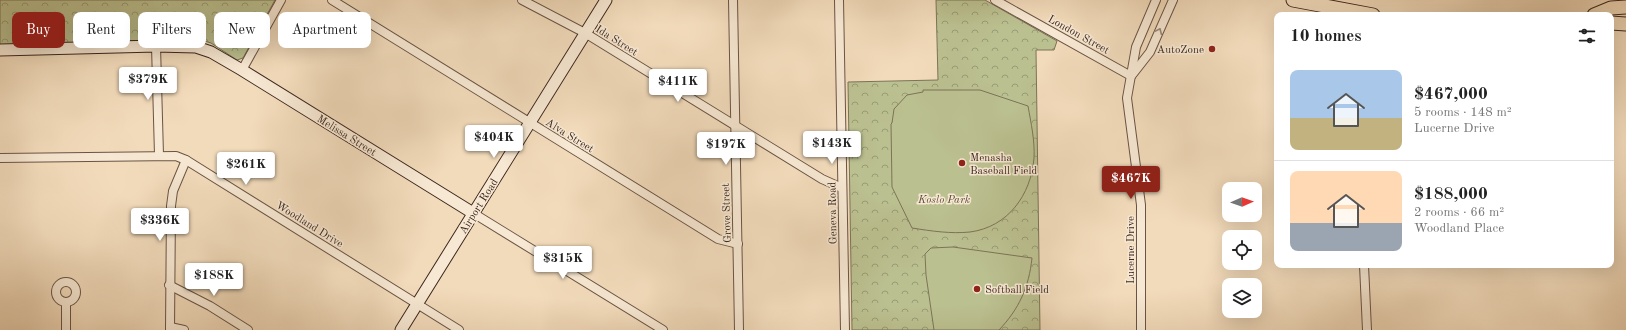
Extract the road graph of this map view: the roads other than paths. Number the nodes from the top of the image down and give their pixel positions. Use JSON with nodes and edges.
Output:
{"nodes":[{"id":1,"x":281,"y":0,"type":"edge"},
{"id":2,"x":332,"y":0,"type":"edge"},
{"id":3,"x":522,"y":0,"type":"edge"},
{"id":4,"x":606,"y":0,"type":"edge"},
{"id":5,"x":733,"y":0,"type":"edge"},
{"id":6,"x":839,"y":0,"type":"edge"},
{"id":7,"x":995,"y":0,"type":"edge"},
{"id":8,"x":1156,"y":0,"type":"edge"},
{"id":9,"x":1173,"y":0,"type":"edge"},
{"id":10,"x":1293,"y":0,"type":"edge"},
{"id":11,"x":1327,"y":7,"type":"edge"},
{"id":12,"x":1626,"y":7,"type":"edge"},
{"id":13,"x":1356,"y":12,"type":"edge"},
{"id":14,"x":1600,"y":12,"type":"edge"},
{"id":15,"x":1614,"y":23,"type":"edge"},
{"id":16,"x":1626,"y":24,"type":"edge"},
{"id":17,"x":585,"y":33,"type":"junction"},
{"id":18,"x":138,"y":46,"type":"edge"},
{"id":19,"x":156,"y":48,"type":"edge"},
{"id":20,"x":203,"y":48,"type":"edge"},
{"id":21,"x":0,"y":50,"type":"edge"},
{"id":22,"x":242,"y":70,"type":"junction"},
{"id":23,"x":1131,"y":76,"type":"junction"},
{"id":24,"x":531,"y":123,"type":"junction"},
{"id":25,"x":735,"y":126,"type":"junction"},
{"id":26,"x":159,"y":155,"type":"junction"},
{"id":27,"x":0,"y":158,"type":"edge"},
{"id":28,"x":186,"y":160,"type":"junction"},
{"id":29,"x":842,"y":188,"type":"junction"},
{"id":30,"x":473,"y":214,"type":"junction"},
{"id":31,"x":738,"y":244,"type":"junction"},
{"id":32,"x":1364,"y":268,"type":"edge"},
{"id":33,"x":169,"y":285,"type":"junction"},
{"id":34,"x":66,"y":302,"type":"dead end"},
{"id":35,"x":417,"y":304,"type":"junction"},
{"id":36,"x":170,"y":329,"type":"edge"},
{"id":37,"x":66,"y":330,"type":"edge"},
{"id":38,"x":184,"y":330,"type":"edge"},
{"id":39,"x":248,"y":330,"type":"edge"},
{"id":40,"x":401,"y":330,"type":"edge"},
{"id":41,"x":459,"y":330,"type":"edge"},
{"id":42,"x":663,"y":330,"type":"edge"},
{"id":43,"x":739,"y":330,"type":"edge"},
{"id":44,"x":845,"y":330,"type":"edge"},
{"id":45,"x":1141,"y":330,"type":"edge"},
{"id":46,"x":1367,"y":330,"type":"edge"}],
"edges":[{"from":1,"to":22,"type":"street"},
{"from":2,"to":24,"type":"street","name":"Alva Street"},
{"from":3,"to":17,"type":"street","name":"Ida Street"},
{"from":4,"to":17,"type":"street","name":"Airport Road"},
{"from":5,"to":25,"type":"street","name":"Grove Street"},
{"from":6,"to":29,"type":"street","name":"Geneva Road"},
{"from":7,"to":23,"type":"street","name":"London Street"},
{"from":8,"to":23,"type":"street","name":"Lucerne Drive"},
{"from":23,"to":9,"type":"street","name":"Lucerne Drive","one_way":true},
{"from":10,"to":11,"type":"main road"},
{"from":11,"to":13,"type":"main road"},
{"from":12,"to":14,"type":"main road"},
{"from":15,"to":16,"type":"main road"},
{"from":17,"to":24,"type":"street","name":"Airport Road"},
{"from":17,"to":25,"type":"street","name":"Ida Street"},
{"from":18,"to":21,"type":"street","name":"Melissa Street"},
{"from":19,"to":26,"type":"street"},
{"from":20,"to":22,"type":"street","name":"Melissa Street"},
{"from":22,"to":30,"type":"street","name":"Melissa Street"},
{"from":23,"to":45,"type":"street","name":"Lucerne Drive"},
{"from":24,"to":30,"type":"street","name":"Airport Road"},
{"from":24,"to":31,"type":"street","name":"Alva Street"},
{"from":25,"to":29,"type":"street","name":"Ida Street"},
{"from":25,"to":31,"type":"street","name":"Grove Street"},
{"from":26,"to":27,"type":"street","name":"Woodland Drive"},
{"from":26,"to":28,"type":"street","name":"Woodland Drive"},
{"from":28,"to":33,"type":"street"},
{"from":28,"to":35,"type":"street","name":"Woodland Drive"},
{"from":29,"to":44,"type":"street","name":"Geneva Road"},
{"from":30,"to":35,"type":"street","name":"Airport Road"},
{"from":30,"to":42,"type":"street","name":"Melissa Street"},
{"from":31,"to":43,"type":"street","name":"Grove Street"},
{"from":32,"to":46,"type":"street"},
{"from":33,"to":36,"type":"street"},
{"from":33,"to":39,"type":"street"},
{"from":34,"to":37,"type":"street"},
{"from":35,"to":40,"type":"street","name":"Airport Road"},
{"from":35,"to":41,"type":"street","name":"Woodland Drive"},
{"from":36,"to":38,"type":"street"}]}
